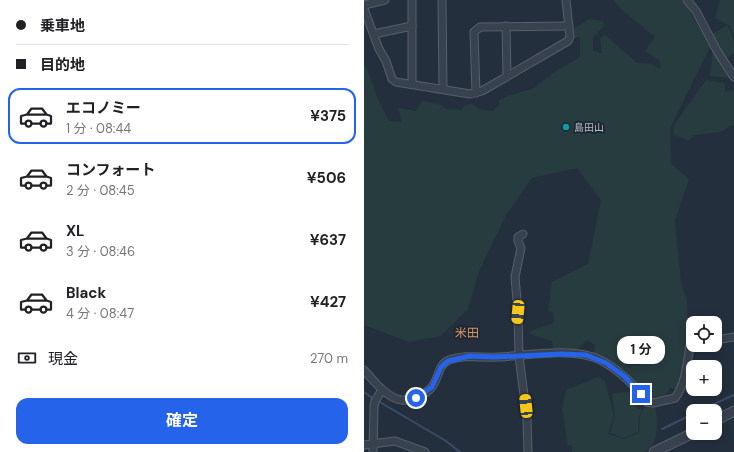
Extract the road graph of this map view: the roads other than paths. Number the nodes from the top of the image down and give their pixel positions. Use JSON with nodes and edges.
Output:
{"nodes":[{"id":1,"x":385,"y":0,"type":"edge"},
{"id":2,"x":412,"y":0,"type":"edge"},
{"id":3,"x":442,"y":0,"type":"edge"},
{"id":4,"x":566,"y":0,"type":"edge"},
{"id":5,"x":687,"y":0,"type":"edge"},
{"id":6,"x":364,"y":5,"type":"edge"},
{"id":7,"x":364,"y":9,"type":"edge"},
{"id":8,"x":412,"y":26,"type":"junction"},
{"id":9,"x":506,"y":26,"type":"junction"},
{"id":10,"x":569,"y":26,"type":"junction"},
{"id":11,"x":374,"y":34,"type":"junction"},
{"id":12,"x":507,"y":77,"type":"junction"},
{"id":13,"x":734,"y":77,"type":"edge"},
{"id":14,"x":412,"y":84,"type":"junction"},
{"id":15,"x":443,"y":90,"type":"junction"},
{"id":16,"x":476,"y":93,"type":"junction"},
{"id":17,"x":522,"y":234,"type":"dead end"},
{"id":18,"x":734,"y":337,"type":"edge"},
{"id":19,"x":722,"y":339,"type":"edge"},
{"id":20,"x":689,"y":352,"type":"edge"},
{"id":21,"x":519,"y":356,"type":"junction"},
{"id":22,"x":364,"y":370,"type":"edge"},
{"id":23,"x":382,"y":390,"type":"junction"},
{"id":24,"x":734,"y":411,"type":"edge"},
{"id":25,"x":722,"y":417,"type":"edge"},
{"id":26,"x":686,"y":436,"type":"edge"},
{"id":27,"x":373,"y":444,"type":"junction"},
{"id":28,"x":364,"y":445,"type":"edge"},
{"id":29,"x":373,"y":452,"type":"edge"},
{"id":30,"x":425,"y":452,"type":"edge"},
{"id":31,"x":528,"y":452,"type":"edge"},
{"id":32,"x":654,"y":452,"type":"edge"}],
"edges":[{"from":1,"to":6,"type":"street"},
{"from":2,"to":8,"type":"street"},
{"from":3,"to":15,"type":"street"},
{"from":4,"to":10,"type":"street"},
{"from":5,"to":13,"type":"street"},
{"from":7,"to":11,"type":"street"},
{"from":8,"to":11,"type":"street"},
{"from":8,"to":14,"type":"street"},
{"from":9,"to":10,"type":"street"},
{"from":9,"to":12,"type":"street"},
{"from":9,"to":16,"type":"street"},
{"from":10,"to":12,"type":"street"},
{"from":11,"to":14,"type":"street"},
{"from":12,"to":16,"type":"street"},
{"from":14,"to":15,"type":"street"},
{"from":15,"to":16,"type":"street"},
{"from":17,"to":21,"type":"street"},
{"from":18,"to":19,"type":"street"},
{"from":20,"to":21,"type":"street"},
{"from":21,"to":23,"type":"street"},
{"from":21,"to":31,"type":"street"},
{"from":22,"to":23,"type":"street"},
{"from":23,"to":27,"type":"street"},
{"from":24,"to":25,"type":"street"},
{"from":26,"to":32,"type":"street"},
{"from":27,"to":28,"type":"street"},
{"from":27,"to":29,"type":"street"},
{"from":27,"to":30,"type":"street"}]}
